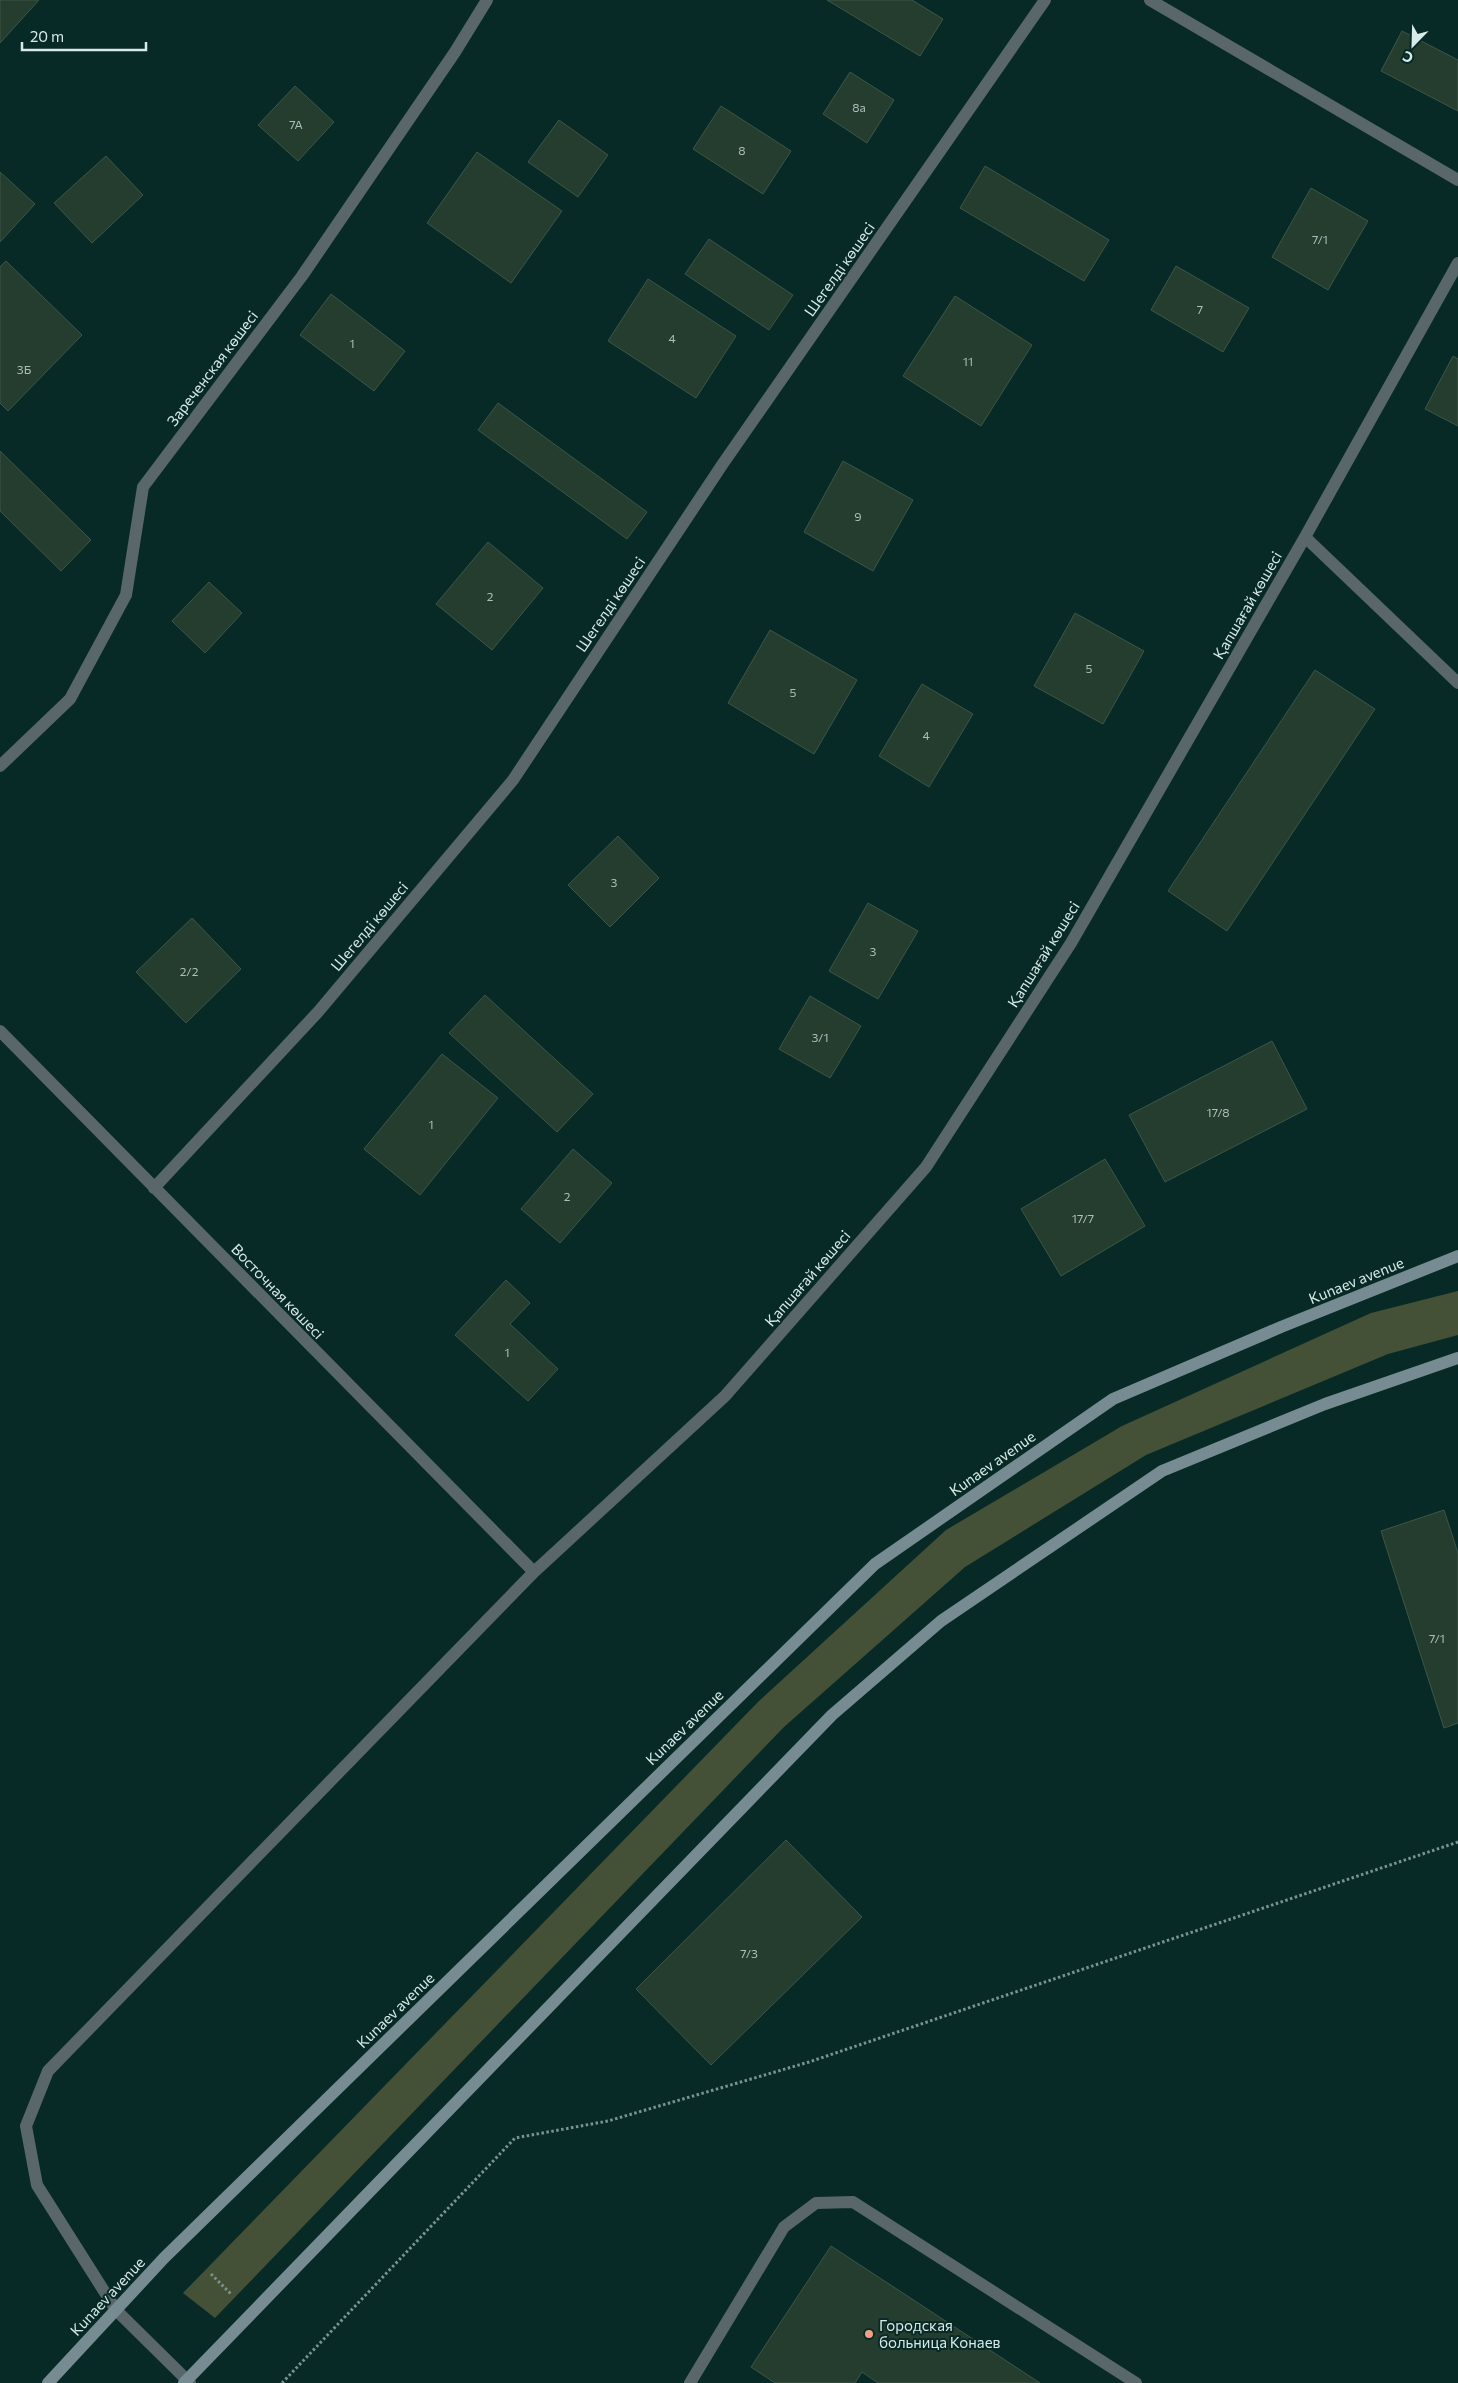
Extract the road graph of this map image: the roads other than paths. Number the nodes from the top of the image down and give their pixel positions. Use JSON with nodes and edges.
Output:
{"nodes":[{"id":1,"x":487,"y":0,"type":"edge"},
{"id":2,"x":1045,"y":0,"type":"edge"},
{"id":3,"x":1150,"y":0,"type":"edge"},
{"id":4,"x":1458,"y":180,"type":"edge"},
{"id":5,"x":1458,"y":263,"type":"edge"},
{"id":6,"x":1305,"y":536,"type":"junction"},
{"id":7,"x":1458,"y":683,"type":"edge"},
{"id":8,"x":0,"y":766,"type":"edge"},
{"id":9,"x":0,"y":1031,"type":"edge"},
{"id":10,"x":154,"y":1188,"type":"junction"},
{"id":11,"x":1458,"y":1256,"type":"edge"},
{"id":12,"x":1458,"y":1358,"type":"edge"},
{"id":13,"x":534,"y":1572,"type":"junction"},
{"id":14,"x":116,"y":2310,"type":"junction"},
{"id":15,"x":187,"y":2382,"type":"edge"},
{"id":16,"x":48,"y":2383,"type":"edge"},
{"id":17,"x":690,"y":2383,"type":"edge"},
{"id":18,"x":1136,"y":2383,"type":"edge"}],
"edges":[{"from":1,"to":8,"type":"street","name":"Зареченская көшесі"},
{"from":2,"to":10,"type":"street","name":"Шегелді көшесі"},
{"from":3,"to":4,"type":"street"},
{"from":5,"to":6,"type":"street","name":"Қапшағай көшесі"},
{"from":6,"to":7,"type":"street"},
{"from":6,"to":13,"type":"street","name":"Қапшағай көшесі"},
{"from":9,"to":10,"type":"street","name":"Восточная көшесі"},
{"from":10,"to":13,"type":"street","name":"Восточная көшесі"},
{"from":11,"to":14,"type":"main road","name":"Kunaev avenue"},
{"from":12,"to":15,"type":"main road"},
{"from":13,"to":14,"type":"street","name":"Қапшағай көшесі"},
{"from":14,"to":15,"type":"street","name":"Қапшағай көшесі"},
{"from":14,"to":16,"type":"main road","name":"Kunaev avenue"},
{"from":17,"to":18,"type":"street"}]}
